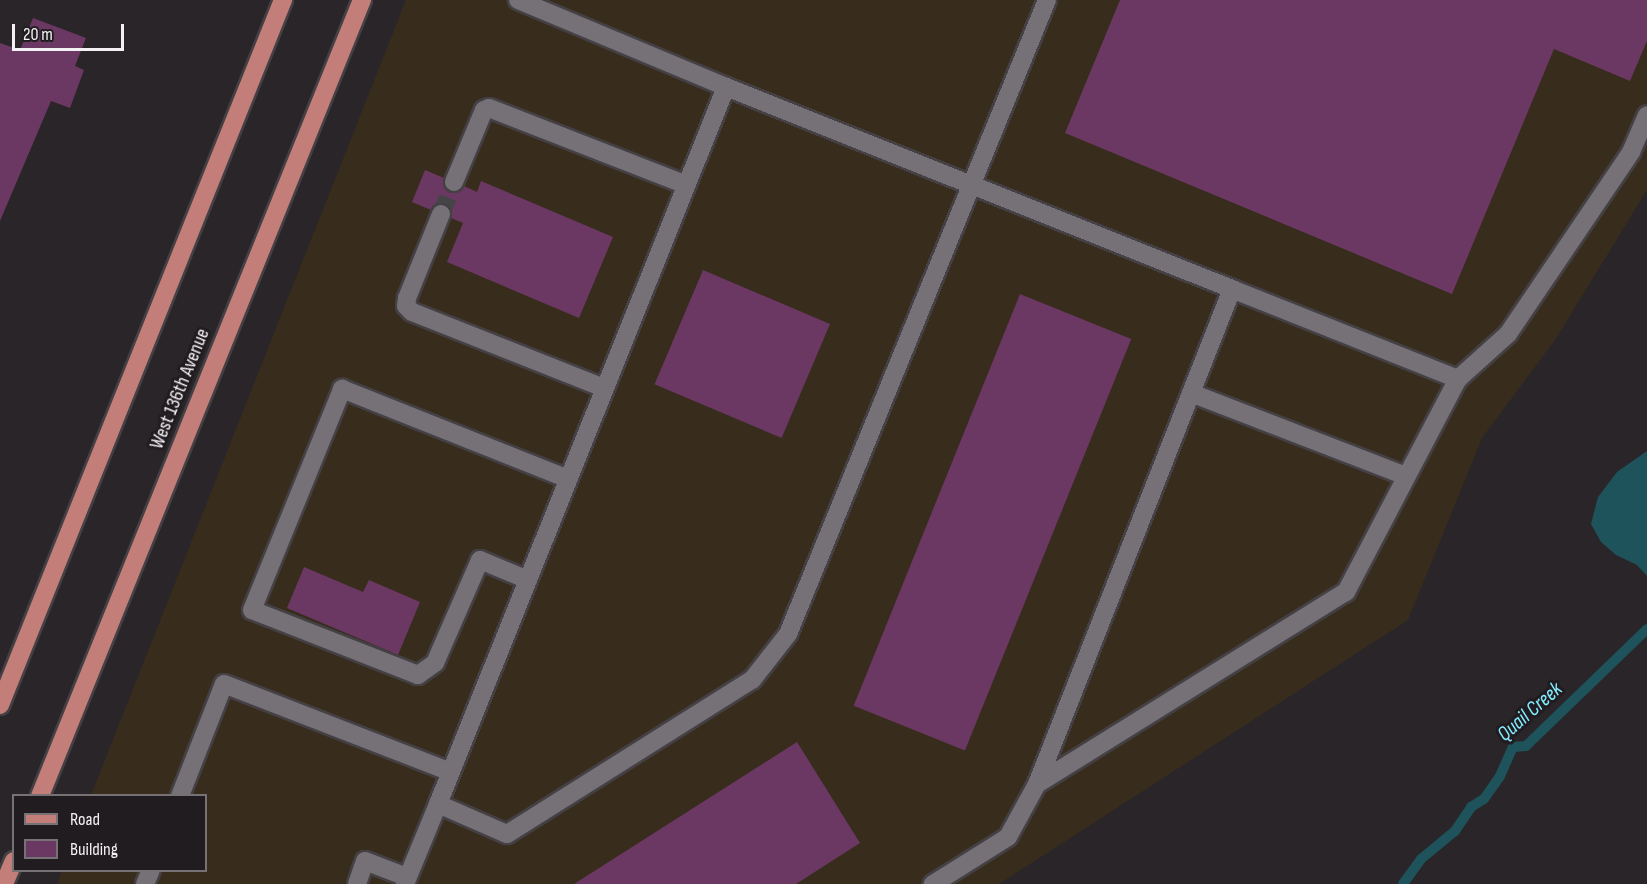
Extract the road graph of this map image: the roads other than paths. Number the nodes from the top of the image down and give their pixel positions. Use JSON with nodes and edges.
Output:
{"nodes":[{"id":1,"x":283,"y":0,"type":"edge"},
{"id":2,"x":362,"y":0,"type":"edge"},
{"id":3,"x":518,"y":0,"type":"edge"},
{"id":4,"x":1047,"y":0,"type":"edge"},
{"id":5,"x":726,"y":87,"type":"junction"},
{"id":6,"x":1647,"y":115,"type":"edge"},
{"id":7,"x":454,"y":182,"type":"tunnel mouth"},
{"id":8,"x":686,"y":185,"type":"junction"},
{"id":9,"x":972,"y":185,"type":"junction"},
{"id":10,"x":441,"y":214,"type":"tunnel mouth"},
{"id":11,"x":1232,"y":289,"type":"junction"},
{"id":12,"x":1458,"y":379,"type":"junction"},
{"id":13,"x":604,"y":388,"type":"junction"},
{"id":14,"x":1191,"y":393,"type":"junction"},
{"id":15,"x":1406,"y":476,"type":"junction"},
{"id":16,"x":568,"y":479,"type":"junction"},
{"id":17,"x":528,"y":580,"type":"junction"},
{"id":18,"x":0,"y":705,"type":"edge"},
{"id":19,"x":451,"y":772,"type":"junction"},
{"id":20,"x":1037,"y":784,"type":"junction"},
{"id":21,"x":40,"y":794,"type":"edge"},
{"id":22,"x":180,"y":794,"type":"edge"},
{"id":23,"x":438,"y":804,"type":"junction"},
{"id":24,"x":12,"y":866,"type":"edge"},
{"id":25,"x":406,"y":881,"type":"edge"},
{"id":26,"x":4,"y":884,"type":"edge"},
{"id":27,"x":357,"y":884,"type":"edge"},
{"id":28,"x":933,"y":884,"type":"edge"}],
"edges":[{"from":1,"to":18,"type":"main road"},
{"from":2,"to":21,"type":"main road","name":"West 136th Avenue"},
{"from":3,"to":5,"type":"lane"},
{"from":4,"to":9,"type":"lane"},
{"from":5,"to":8,"type":"lane"},
{"from":5,"to":9,"type":"lane"},
{"from":6,"to":12,"type":"lane"},
{"from":7,"to":8,"type":"lane"},
{"from":8,"to":13,"type":"lane"},
{"from":9,"to":11,"type":"lane"},
{"from":9,"to":23,"type":"lane"},
{"from":10,"to":13,"type":"lane"},
{"from":11,"to":12,"type":"lane"},
{"from":11,"to":14,"type":"lane"},
{"from":12,"to":15,"type":"lane"},
{"from":13,"to":16,"type":"lane"},
{"from":14,"to":15,"type":"lane"},
{"from":14,"to":20,"type":"lane"},
{"from":15,"to":20,"type":"lane"},
{"from":16,"to":17,"type":"lane"},
{"from":16,"to":17,"type":"lane"},
{"from":17,"to":19,"type":"lane"},
{"from":19,"to":22,"type":"lane"},
{"from":19,"to":23,"type":"lane"},
{"from":20,"to":28,"type":"lane"},
{"from":23,"to":25,"type":"lane"},
{"from":24,"to":26,"type":"main road"},
{"from":25,"to":27,"type":"lane"}]}
